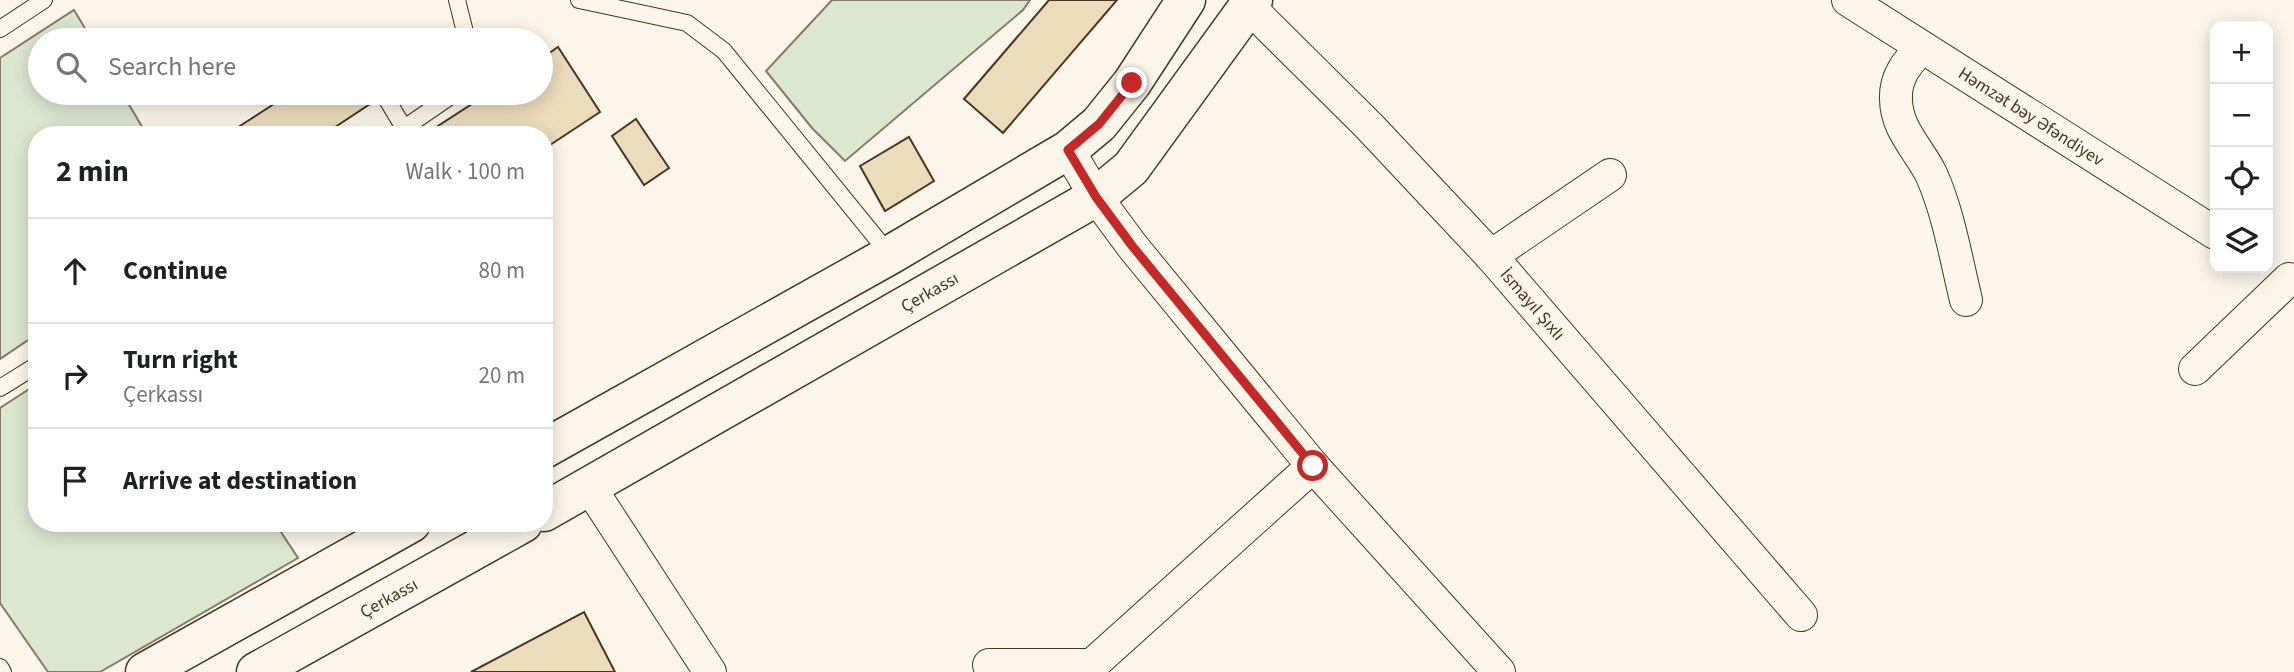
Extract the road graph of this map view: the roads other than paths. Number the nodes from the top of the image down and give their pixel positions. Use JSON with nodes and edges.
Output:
{"nodes":[{"id":1,"x":44,"y":0,"type":"edge"},
{"id":2,"x":457,"y":0,"type":"edge"},
{"id":3,"x":579,"y":0,"type":"edge"},
{"id":4,"x":1186,"y":0,"type":"edge"},
{"id":5,"x":1848,"y":0,"type":"edge"},
{"id":6,"x":1251,"y":3,"type":"edge"},
{"id":7,"x":464,"y":28,"type":"edge"},
{"id":8,"x":0,"y":29,"type":"edge"},
{"id":9,"x":1920,"y":48,"type":"junction"},
{"id":10,"x":388,"y":105,"type":"edge"},
{"id":11,"x":438,"y":105,"type":"edge"},
{"id":12,"x":397,"y":126,"type":"edge"},
{"id":13,"x":406,"y":126,"type":"edge"},
{"id":14,"x":1068,"y":150,"type":"junction"},
{"id":15,"x":1610,"y":176,"type":"dead end"},
{"id":16,"x":1096,"y":197,"type":"junction"},
{"id":17,"x":2210,"y":230,"type":"edge"},
{"id":18,"x":890,"y":255,"type":"junction"},
{"id":19,"x":1491,"y":256,"type":"junction"},
{"id":20,"x":2284,"y":275,"type":"edge"},
{"id":21,"x":1966,"y":300,"type":"dead end"},
{"id":22,"x":2194,"y":369,"type":"dead end"},
{"id":23,"x":28,"y":371,"type":"edge"},
{"id":24,"x":0,"y":388,"type":"edge"},
{"id":25,"x":553,"y":444,"type":"edge"},
{"id":26,"x":1313,"y":466,"type":"junction"},
{"id":27,"x":590,"y":486,"type":"junction"},
{"id":28,"x":553,"y":507,"type":"edge"},
{"id":29,"x":395,"y":532,"type":"edge"},
{"id":30,"x":507,"y":532,"type":"edge"},
{"id":31,"x":1801,"y":615,"type":"dead end"},
{"id":32,"x":989,"y":665,"type":"dead end"},
{"id":33,"x":0,"y":667,"type":"edge"},
{"id":34,"x":1091,"y":669,"type":"edge"},
{"id":35,"x":4,"y":672,"type":"edge"},
{"id":36,"x":145,"y":672,"type":"edge"},
{"id":37,"x":256,"y":672,"type":"edge"},
{"id":38,"x":710,"y":672,"type":"edge"},
{"id":39,"x":1499,"y":672,"type":"edge"}],
"edges":[{"from":1,"to":8,"type":"lane"},
{"from":2,"to":7,"type":"lane"},
{"from":3,"to":18,"type":"lane"},
{"from":4,"to":14,"type":"street"},
{"from":5,"to":9,"type":"street","name":"Həmzət bəy Əfəndiyev"},
{"from":6,"to":16,"type":"street","name":"Çerkassı"},
{"from":6,"to":19,"type":"street","name":"İsmayıl Şıxlı"},
{"from":9,"to":17,"type":"street","name":"Həmzət bəy Əfəndiyev"},
{"from":9,"to":21,"type":"street"},
{"from":10,"to":12,"type":"lane"},
{"from":11,"to":13,"type":"lane"},
{"from":14,"to":16,"type":"street"},
{"from":14,"to":18,"type":"street"},
{"from":15,"to":19,"type":"street"},
{"from":16,"to":26,"type":"street"},
{"from":16,"to":27,"type":"street","name":"Çerkassı"},
{"from":18,"to":25,"type":"street"},
{"from":19,"to":31,"type":"street","name":"İsmayıl Şıxlı"},
{"from":20,"to":22,"type":"street"},
{"from":23,"to":24,"type":"lane"},
{"from":26,"to":34,"type":"street"},
{"from":26,"to":39,"type":"street"},
{"from":27,"to":28,"type":"street","name":"Çerkassı"},
{"from":27,"to":38,"type":"street"},
{"from":29,"to":36,"type":"street"},
{"from":30,"to":37,"type":"street","name":"Çerkassı"},
{"from":32,"to":34,"type":"street"},
{"from":33,"to":35,"type":"lane"}]}
